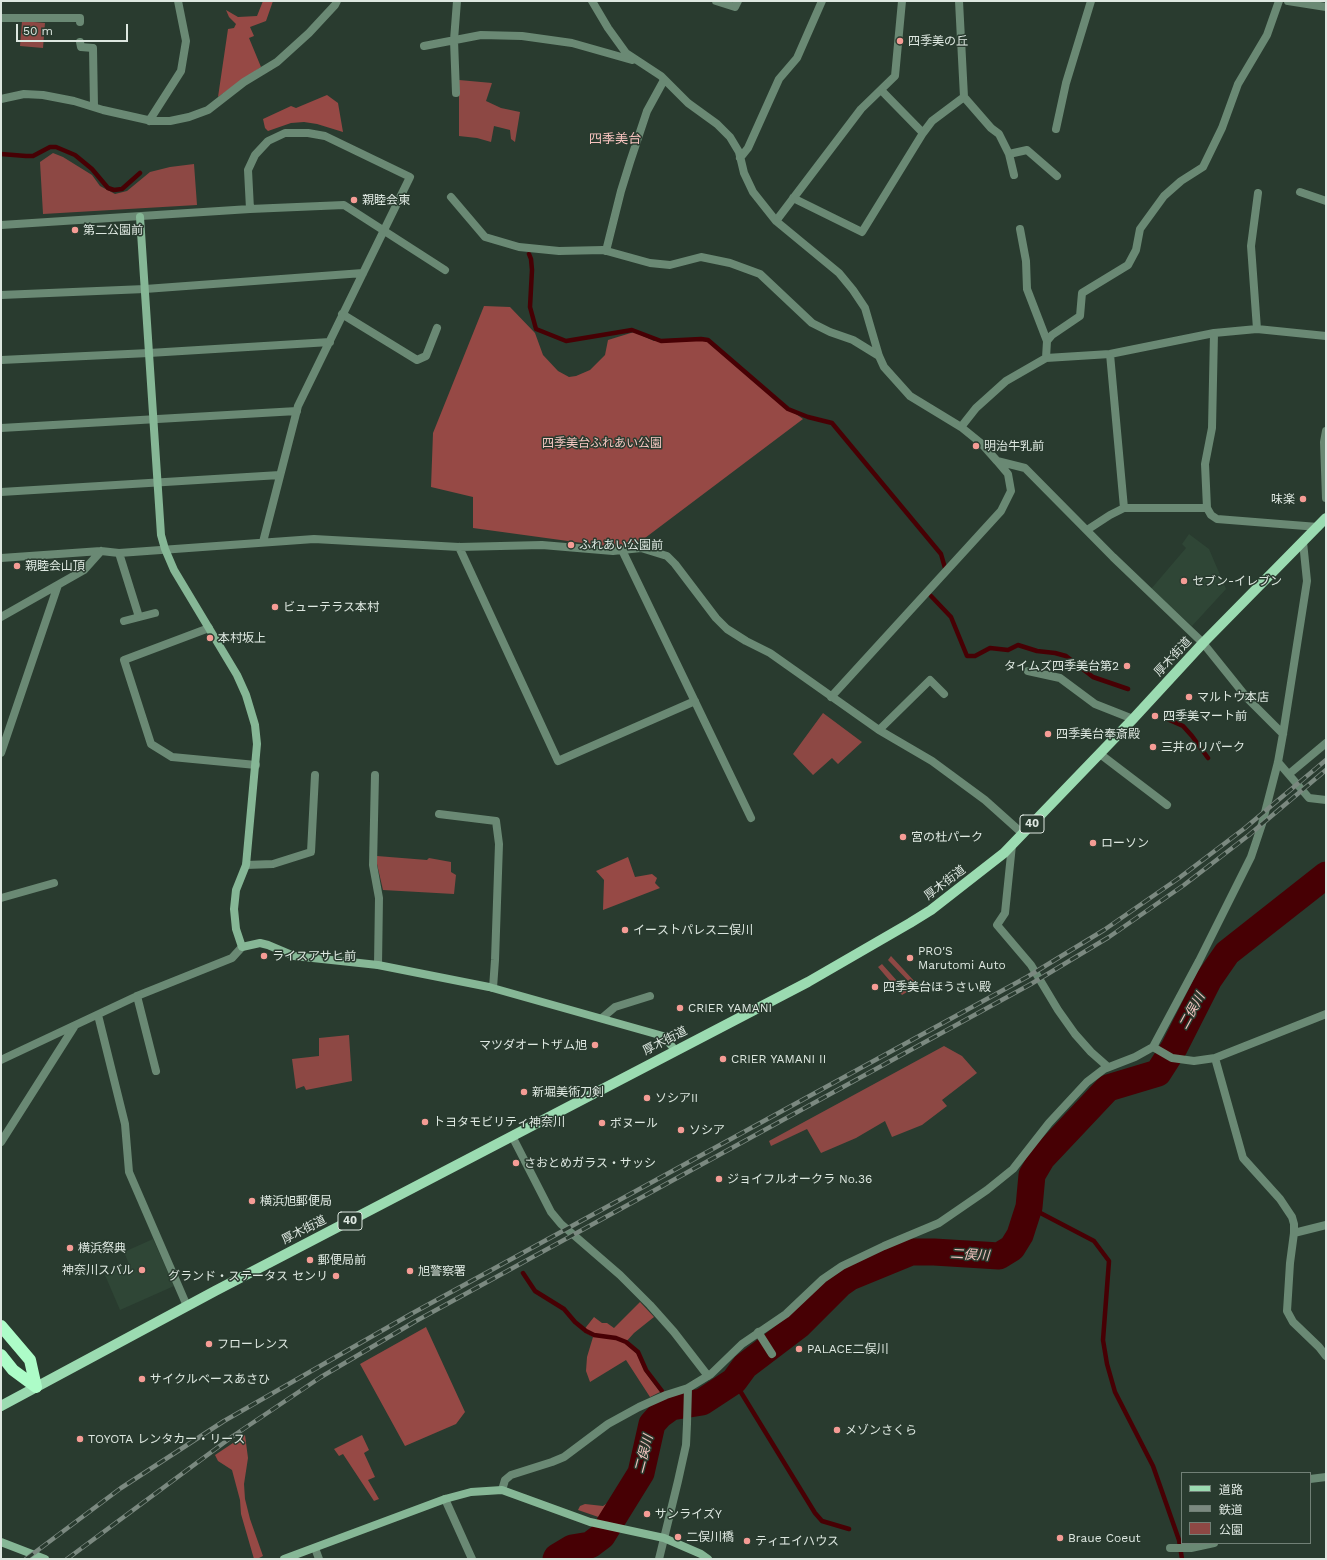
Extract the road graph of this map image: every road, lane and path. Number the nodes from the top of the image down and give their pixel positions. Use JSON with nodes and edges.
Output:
{"nodes":[{"id":1,"x":178,"y":1,"type":"edge"},
{"id":2,"x":337,"y":1,"type":"edge"},
{"id":3,"x":457,"y":1,"type":"edge"},
{"id":4,"x":592,"y":1,"type":"edge"},
{"id":5,"x":716,"y":1,"type":"edge"},
{"id":6,"x":738,"y":1,"type":"edge"},
{"id":7,"x":822,"y":1,"type":"edge"},
{"id":8,"x":902,"y":1,"type":"edge"},
{"id":9,"x":960,"y":1,"type":"edge"},
{"id":10,"x":1091,"y":1,"type":"edge"},
{"id":11,"x":1279,"y":1,"type":"edge"},
{"id":12,"x":1288,"y":1,"type":"edge"},
{"id":13,"x":1326,"y":7,"type":"edge"},
{"id":14,"x":1,"y":18,"type":"edge"},
{"id":15,"x":80,"y":22,"type":"dead end"},
{"id":16,"x":454,"y":40,"type":"junction"},
{"id":17,"x":80,"y":42,"type":"dead end"},
{"id":18,"x":424,"y":46,"type":"dead end"},
{"id":19,"x":636,"y":61,"type":"junction"},
{"id":20,"x":664,"y":80,"type":"junction"},
{"id":21,"x":880,"y":90,"type":"junction"},
{"id":22,"x":456,"y":93,"type":"dead end"},
{"id":23,"x":964,"y":97,"type":"junction"},
{"id":24,"x":1,"y":100,"type":"edge"},
{"id":25,"x":94,"y":107,"type":"junction"},
{"id":26,"x":149,"y":121,"type":"junction"},
{"id":27,"x":1056,"y":129,"type":"dead end"},
{"id":28,"x":923,"y":133,"type":"junction"},
{"id":29,"x":1009,"y":154,"type":"junction"},
{"id":30,"x":740,"y":158,"type":"junction"},
{"id":31,"x":1014,"y":175,"type":"dead end"},
{"id":32,"x":1057,"y":176,"type":"dead end"},
{"id":33,"x":1300,"y":192,"type":"dead end"},
{"id":34,"x":1258,"y":193,"type":"dead end"},
{"id":35,"x":451,"y":197,"type":"dead end"},
{"id":36,"x":793,"y":198,"type":"junction"},
{"id":37,"x":1326,"y":201,"type":"edge"},
{"id":38,"x":250,"y":209,"type":"junction"},
{"id":39,"x":140,"y":217,"type":"junction"},
{"id":40,"x":776,"y":221,"type":"junction"},
{"id":41,"x":1,"y":225,"type":"edge"},
{"id":42,"x":1020,"y":229,"type":"dead end"},
{"id":43,"x":385,"y":230,"type":"junction"},
{"id":44,"x":606,"y":251,"type":"junction"},
{"id":45,"x":445,"y":270,"type":"dead end"},
{"id":46,"x":363,"y":273,"type":"junction"},
{"id":47,"x":145,"y":289,"type":"junction"},
{"id":48,"x":1,"y":295,"type":"edge"},
{"id":49,"x":342,"y":314,"type":"junction"},
{"id":50,"x":437,"y":328,"type":"dead end"},
{"id":51,"x":1257,"y":329,"type":"junction"},
{"id":52,"x":1214,"y":333,"type":"junction"},
{"id":53,"x":1326,"y":336,"type":"edge"},
{"id":54,"x":1047,"y":341,"type":"junction"},
{"id":55,"x":330,"y":342,"type":"junction"},
{"id":56,"x":149,"y":354,"type":"junction"},
{"id":57,"x":1110,"y":354,"type":"junction"},
{"id":58,"x":879,"y":356,"type":"junction"},
{"id":59,"x":1046,"y":358,"type":"junction"},
{"id":60,"x":1,"y":360,"type":"edge"},
{"id":61,"x":297,"y":411,"type":"junction"},
{"id":62,"x":153,"y":419,"type":"junction"},
{"id":63,"x":962,"y":427,"type":"junction"},
{"id":64,"x":1,"y":428,"type":"edge"},
{"id":65,"x":1326,"y":431,"type":"edge"},
{"id":66,"x":997,"y":461,"type":"junction"},
{"id":67,"x":280,"y":476,"type":"junction"},
{"id":68,"x":158,"y":483,"type":"junction"},
{"id":69,"x":1,"y":492,"type":"edge"},
{"id":70,"x":1326,"y":498,"type":"edge"},
{"id":71,"x":1124,"y":508,"type":"junction"},
{"id":72,"x":1207,"y":508,"type":"junction"},
{"id":73,"x":1326,"y":518,"type":"edge"},
{"id":74,"x":1318,"y":527,"type":"junction"},
{"id":75,"x":1086,"y":530,"type":"junction"},
{"id":76,"x":263,"y":542,"type":"junction"},
{"id":77,"x":1303,"y":542,"type":"junction"},
{"id":78,"x":459,"y":547,"type":"junction"},
{"id":79,"x":165,"y":549,"type":"junction"},
{"id":80,"x":622,"y":550,"type":"junction"},
{"id":81,"x":101,"y":551,"type":"junction"},
{"id":82,"x":119,"y":553,"type":"junction"},
{"id":83,"x":1,"y":558,"type":"edge"},
{"id":84,"x":58,"y":584,"type":"junction"},
{"id":85,"x":155,"y":613,"type":"dead end"},
{"id":86,"x":1,"y":617,"type":"edge"},
{"id":87,"x":138,"y":617,"type":"junction"},
{"id":88,"x":124,"y":621,"type":"dead end"},
{"id":89,"x":209,"y":628,"type":"junction"},
{"id":90,"x":1203,"y":643,"type":"junction"},
{"id":91,"x":1028,"y":671,"type":"dead end"},
{"id":92,"x":944,"y":694,"type":"dead end"},
{"id":93,"x":831,"y":697,"type":"junction"},
{"id":94,"x":695,"y":700,"type":"junction"},
{"id":95,"x":1133,"y":719,"type":"junction"},
{"id":96,"x":879,"y":730,"type":"junction"},
{"id":97,"x":1284,"y":734,"type":"junction"},
{"id":98,"x":1326,"y":743,"type":"edge"},
{"id":99,"x":1,"y":753,"type":"edge"},
{"id":100,"x":1100,"y":754,"type":"junction"},
{"id":101,"x":1278,"y":762,"type":"junction"},
{"id":102,"x":256,"y":765,"type":"junction"},
{"id":103,"x":1288,"y":774,"type":"junction"},
{"id":104,"x":315,"y":775,"type":"dead end"},
{"id":105,"x":375,"y":775,"type":"dead end"},
{"id":106,"x":1326,"y":800,"type":"edge"},
{"id":107,"x":1167,"y":805,"type":"dead end"},
{"id":108,"x":439,"y":814,"type":"dead end"},
{"id":109,"x":751,"y":818,"type":"dead end"},
{"id":110,"x":1023,"y":834,"type":"junction"},
{"id":111,"x":1012,"y":846,"type":"junction"},
{"id":112,"x":246,"y":865,"type":"junction"},
{"id":113,"x":54,"y":883,"type":"dead end"},
{"id":114,"x":1,"y":898,"type":"edge"},
{"id":115,"x":242,"y":947,"type":"junction"},
{"id":116,"x":378,"y":965,"type":"junction"},
{"id":117,"x":493,"y":988,"type":"junction"},
{"id":118,"x":137,"y":996,"type":"junction"},
{"id":119,"x":650,"y":996,"type":"dead end"},
{"id":120,"x":1326,"y":1014,"type":"edge"},
{"id":121,"x":98,"y":1015,"type":"junction"},
{"id":122,"x":602,"y":1018,"type":"junction"},
{"id":123,"x":74,"y":1027,"type":"junction"},
{"id":124,"x":1153,"y":1047,"type":"junction"},
{"id":125,"x":676,"y":1051,"type":"junction"},
{"id":126,"x":1215,"y":1058,"type":"junction"},
{"id":127,"x":1,"y":1060,"type":"edge"},
{"id":128,"x":1108,"y":1067,"type":"junction"},
{"id":129,"x":156,"y":1071,"type":"dead end"},
{"id":130,"x":512,"y":1136,"type":"junction"},
{"id":131,"x":1,"y":1142,"type":"edge"},
{"id":132,"x":1326,"y":1225,"type":"edge"},
{"id":133,"x":1294,"y":1233,"type":"junction"},
{"id":134,"x":187,"y":1306,"type":"junction"},
{"id":135,"x":1,"y":1326,"type":"edge"},
{"id":136,"x":758,"y":1332,"type":"junction"},
{"id":137,"x":772,"y":1354,"type":"dead end"},
{"id":138,"x":1,"y":1355,"type":"edge"},
{"id":139,"x":1326,"y":1356,"type":"edge"},
{"id":140,"x":708,"y":1376,"type":"junction"},
{"id":141,"x":36,"y":1387,"type":"junction"},
{"id":142,"x":687,"y":1391,"type":"junction"},
{"id":143,"x":1,"y":1406,"type":"edge"},
{"id":144,"x":1326,"y":1477,"type":"edge"},
{"id":145,"x":1311,"y":1479,"type":"edge"},
{"id":146,"x":502,"y":1490,"type":"junction"},
{"id":147,"x":445,"y":1499,"type":"junction"},
{"id":148,"x":664,"y":1538,"type":"junction"},
{"id":149,"x":1,"y":1542,"type":"edge"},
{"id":150,"x":1210,"y":1544,"type":"edge"},
{"id":151,"x":315,"y":1548,"type":"junction"},
{"id":152,"x":1170,"y":1548,"type":"dead end"},
{"id":153,"x":45,"y":1559,"type":"edge"},
{"id":154,"x":284,"y":1559,"type":"edge"},
{"id":155,"x":319,"y":1559,"type":"edge"},
{"id":156,"x":472,"y":1559,"type":"edge"},
{"id":157,"x":659,"y":1559,"type":"edge"},
{"id":158,"x":708,"y":1559,"type":"edge"}],
"edges":[{"from":1,"to":26,"type":"street"},
{"from":2,"to":26,"type":"street"},
{"from":3,"to":16,"type":"street"},
{"from":4,"to":19,"type":"street"},
{"from":5,"to":6,"type":"street"},
{"from":7,"to":30,"type":"street"},
{"from":8,"to":21,"type":"street"},
{"from":9,"to":23,"type":"street"},
{"from":10,"to":27,"type":"street"},
{"from":11,"to":54,"type":"street"},
{"from":12,"to":13,"type":"street"},
{"from":14,"to":15,"type":"street"},
{"from":16,"to":18,"type":"street"},
{"from":16,"to":19,"type":"street"},
{"from":16,"to":22,"type":"street"},
{"from":17,"to":25,"type":"street"},
{"from":19,"to":20,"type":"street"},
{"from":20,"to":30,"type":"street"},
{"from":20,"to":44,"type":"street"},
{"from":21,"to":28,"type":"street"},
{"from":21,"to":36,"type":"street"},
{"from":23,"to":28,"type":"street"},
{"from":23,"to":29,"type":"street"},
{"from":24,"to":25,"type":"street"},
{"from":25,"to":26,"type":"street"},
{"from":28,"to":36,"type":"street"},
{"from":29,"to":31,"type":"street"},
{"from":29,"to":32,"type":"street"},
{"from":30,"to":40,"type":"street"},
{"from":33,"to":37,"type":"street"},
{"from":34,"to":51,"type":"street"},
{"from":35,"to":44,"type":"street"},
{"from":36,"to":40,"type":"street"},
{"from":38,"to":39,"type":"street"},
{"from":38,"to":43,"type":"street"},
{"from":38,"to":43,"type":"street"},
{"from":39,"to":41,"type":"street"},
{"from":39,"to":47,"type":"street"},
{"from":40,"to":58,"type":"street"},
{"from":42,"to":54,"type":"street"},
{"from":43,"to":45,"type":"street"},
{"from":43,"to":46,"type":"street"},
{"from":44,"to":58,"type":"street"},
{"from":46,"to":47,"type":"street"},
{"from":46,"to":49,"type":"street"},
{"from":47,"to":48,"type":"street"},
{"from":47,"to":56,"type":"street"},
{"from":49,"to":50,"type":"street"},
{"from":49,"to":55,"type":"street"},
{"from":51,"to":52,"type":"street"},
{"from":51,"to":53,"type":"street"},
{"from":52,"to":57,"type":"street"},
{"from":52,"to":72,"type":"street"},
{"from":54,"to":59,"type":"street"},
{"from":55,"to":56,"type":"street"},
{"from":55,"to":61,"type":"street"},
{"from":56,"to":60,"type":"street"},
{"from":56,"to":62,"type":"street"},
{"from":57,"to":59,"type":"street"},
{"from":57,"to":71,"type":"street"},
{"from":58,"to":63,"type":"street"},
{"from":59,"to":63,"type":"street"},
{"from":61,"to":62,"type":"street"},
{"from":61,"to":67,"type":"street"},
{"from":62,"to":64,"type":"street"},
{"from":62,"to":68,"type":"street"},
{"from":63,"to":66,"type":"street"},
{"from":65,"to":70,"type":"street"},
{"from":66,"to":75,"type":"street"},
{"from":66,"to":93,"type":"street"},
{"from":67,"to":68,"type":"street"},
{"from":67,"to":76,"type":"street"},
{"from":68,"to":69,"type":"street"},
{"from":68,"to":79,"type":"street"},
{"from":71,"to":72,"type":"street"},
{"from":71,"to":75,"type":"street"},
{"from":72,"to":74,"type":"street"},
{"from":73,"to":74,"type":"main road","name":"厚木街道","number":"40"},
{"from":74,"to":77,"type":"main road","name":"厚木街道","number":"40"},
{"from":75,"to":90,"type":"street"},
{"from":76,"to":78,"type":"street"},
{"from":76,"to":79,"type":"street"},
{"from":77,"to":90,"type":"main road","name":"厚木街道","number":"40"},
{"from":77,"to":97,"type":"street"},
{"from":78,"to":80,"type":"street"},
{"from":78,"to":94,"type":"street"},
{"from":79,"to":82,"type":"street"},
{"from":79,"to":89,"type":"street"},
{"from":80,"to":93,"type":"street"},
{"from":80,"to":94,"type":"street"},
{"from":81,"to":82,"type":"street"},
{"from":81,"to":83,"type":"street"},
{"from":81,"to":84,"type":"street"},
{"from":82,"to":87,"type":"street"},
{"from":84,"to":86,"type":"street"},
{"from":84,"to":99,"type":"street"},
{"from":85,"to":87,"type":"street"},
{"from":87,"to":88,"type":"street"},
{"from":89,"to":102,"type":"street"},
{"from":89,"to":102,"type":"street"},
{"from":90,"to":95,"type":"main road","name":"厚木街道","number":"40"},
{"from":90,"to":97,"type":"street"},
{"from":91,"to":95,"type":"street"},
{"from":92,"to":96,"type":"street"},
{"from":93,"to":96,"type":"street"},
{"from":94,"to":109,"type":"street"},
{"from":95,"to":100,"type":"main road","name":"厚木街道","number":"40"},
{"from":96,"to":110,"type":"street"},
{"from":97,"to":101,"type":"street"},
{"from":98,"to":103,"type":"street"},
{"from":100,"to":107,"type":"street"},
{"from":100,"to":110,"type":"main road","name":"厚木街道","number":"40"},
{"from":101,"to":103,"type":"street"},
{"from":101,"to":124,"type":"street"},
{"from":102,"to":112,"type":"street"},
{"from":103,"to":106,"type":"street"},
{"from":104,"to":112,"type":"street"},
{"from":105,"to":116,"type":"street"},
{"from":108,"to":117,"type":"street"},
{"from":110,"to":111,"type":"main road","name":"厚木街道","number":"40"},
{"from":111,"to":125,"type":"main road","name":"厚木街道","number":"40"},
{"from":111,"to":128,"type":"street"},
{"from":112,"to":115,"type":"street"},
{"from":113,"to":114,"type":"street"},
{"from":115,"to":116,"type":"street"},
{"from":115,"to":118,"type":"street"},
{"from":116,"to":117,"type":"street"},
{"from":117,"to":122,"type":"street"},
{"from":118,"to":121,"type":"street"},
{"from":118,"to":129,"type":"street"},
{"from":119,"to":122,"type":"street"},
{"from":120,"to":126,"type":"street"},
{"from":121,"to":123,"type":"street"},
{"from":121,"to":134,"type":"street"},
{"from":122,"to":125,"type":"street"},
{"from":123,"to":127,"type":"street"},
{"from":123,"to":131,"type":"street"},
{"from":124,"to":126,"type":"street"},
{"from":124,"to":128,"type":"street"},
{"from":125,"to":130,"type":"main road","name":"厚木街道","number":"40"},
{"from":126,"to":133,"type":"street"},
{"from":128,"to":136,"type":"street"},
{"from":130,"to":134,"type":"main road","name":"厚木街道","number":"40"},
{"from":130,"to":140,"type":"street"},
{"from":132,"to":133,"type":"street"},
{"from":133,"to":139,"type":"street"},
{"from":134,"to":141,"type":"main road","name":"厚木街道","number":"40"},
{"from":135,"to":141,"type":"highway"},
{"from":136,"to":137,"type":"street"},
{"from":136,"to":140,"type":"street"},
{"from":138,"to":141,"type":"highway"},
{"from":140,"to":142,"type":"street"},
{"from":141,"to":143,"type":"main road","name":"厚木街道","number":"40"},
{"from":142,"to":146,"type":"street"},
{"from":142,"to":148,"type":"street"},
{"from":144,"to":145,"type":"street"},
{"from":146,"to":147,"type":"street"},
{"from":146,"to":148,"type":"street"},
{"from":147,"to":151,"type":"street"},
{"from":147,"to":156,"type":"street"},
{"from":148,"to":157,"type":"street"},
{"from":148,"to":158,"type":"street"},
{"from":149,"to":153,"type":"street"},
{"from":150,"to":152,"type":"street"},
{"from":151,"to":154,"type":"street"},
{"from":151,"to":155,"type":"street"}]}
